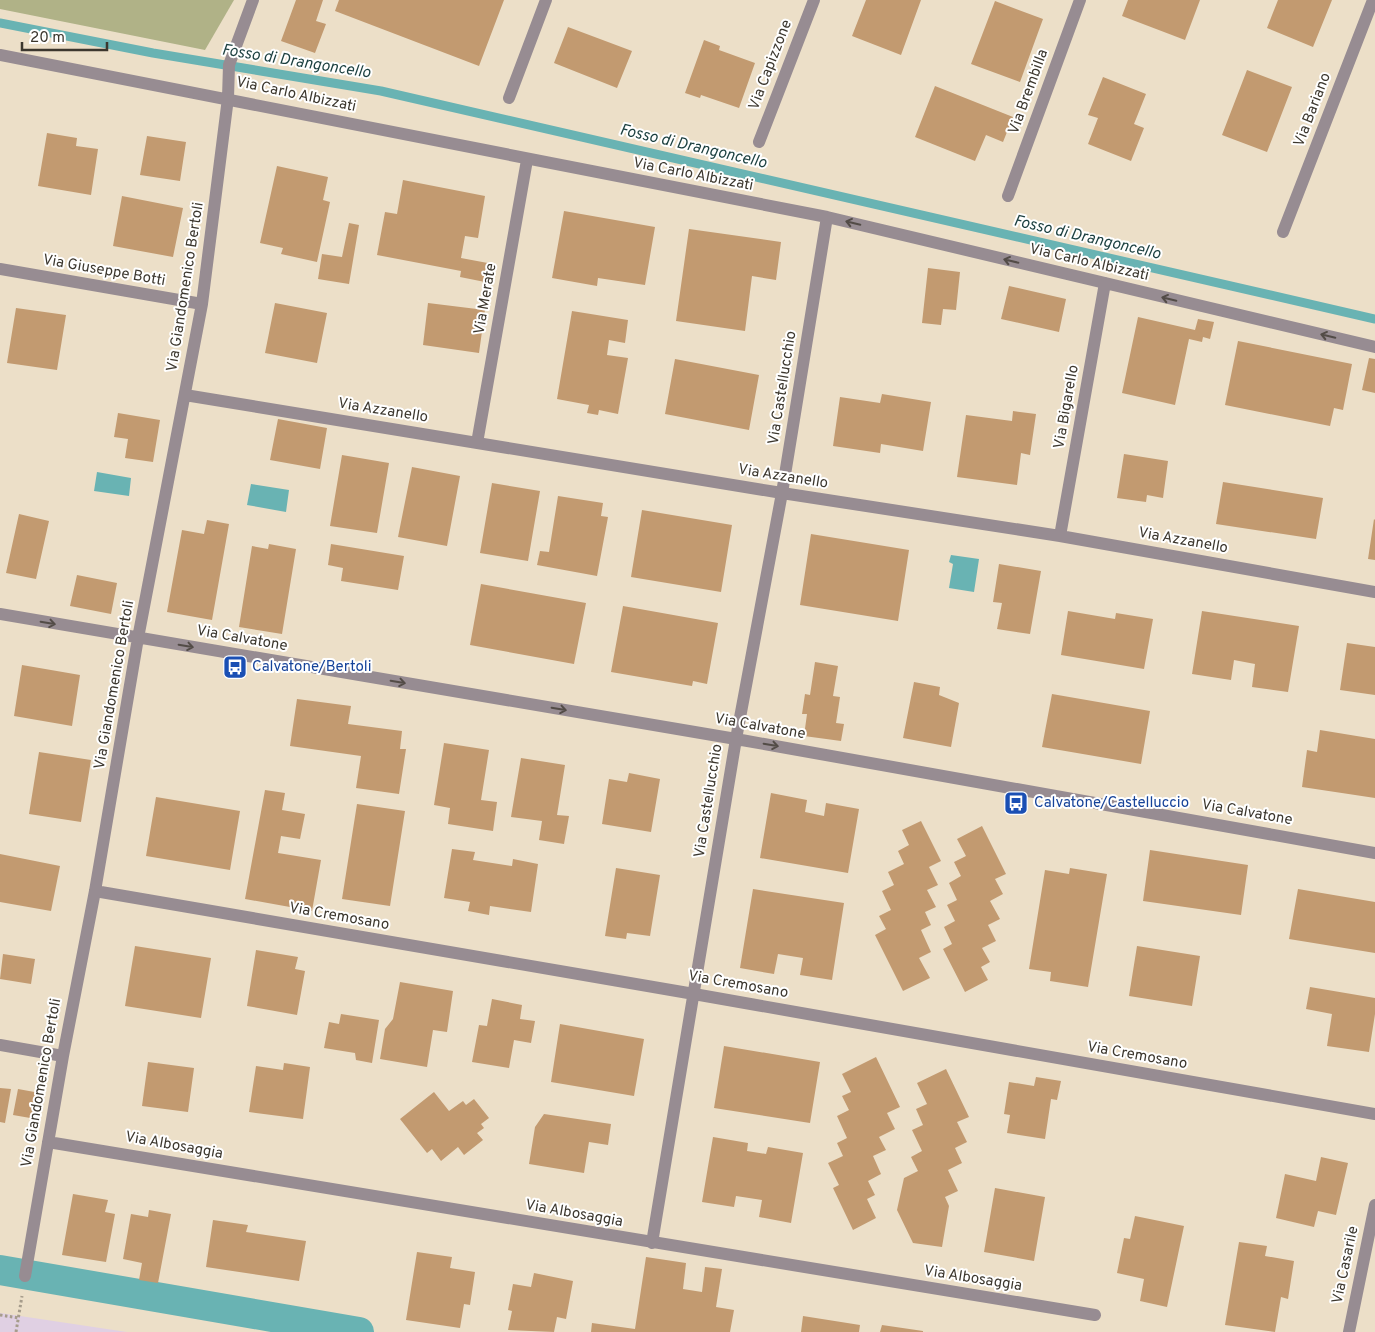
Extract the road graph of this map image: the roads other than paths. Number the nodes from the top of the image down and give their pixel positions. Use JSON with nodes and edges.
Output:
{"nodes":[{"id":1,"x":253,"y":0,"type":"edge"},
{"id":2,"x":546,"y":0,"type":"edge"},
{"id":3,"x":814,"y":0,"type":"edge"},
{"id":4,"x":1080,"y":0,"type":"edge"},
{"id":5,"x":1373,"y":0,"type":"edge"},
{"id":6,"x":0,"y":55,"type":"edge"},
{"id":7,"x":228,"y":98,"type":"junction"},
{"id":8,"x":509,"y":98,"type":"dead end"},
{"id":9,"x":759,"y":142,"type":"dead end"},
{"id":10,"x":528,"y":160,"type":"junction"},
{"id":11,"x":1008,"y":196,"type":"dead end"},
{"id":12,"x":827,"y":217,"type":"junction"},
{"id":13,"x":1283,"y":232,"type":"dead end"},
{"id":14,"x":0,"y":269,"type":"edge"},
{"id":15,"x":1105,"y":284,"type":"junction"},
{"id":16,"x":202,"y":304,"type":"junction"},
{"id":17,"x":1375,"y":347,"type":"edge"},
{"id":18,"x":185,"y":394,"type":"junction"},
{"id":19,"x":477,"y":443,"type":"junction"},
{"id":20,"x":782,"y":493,"type":"junction"},
{"id":21,"x":1060,"y":536,"type":"junction"},
{"id":22,"x":1375,"y":592,"type":"edge"},
{"id":23,"x":0,"y":614,"type":"edge"},
{"id":24,"x":138,"y":638,"type":"junction"},
{"id":25,"x":736,"y":739,"type":"junction"},
{"id":26,"x":1375,"y":852,"type":"edge"},
{"id":27,"x":96,"y":891,"type":"junction"},
{"id":28,"x":694,"y":994,"type":"junction"},
{"id":29,"x":0,"y":1044,"type":"edge"},
{"id":30,"x":63,"y":1056,"type":"junction"},
{"id":31,"x":1375,"y":1114,"type":"edge"},
{"id":32,"x":48,"y":1142,"type":"junction"},
{"id":33,"x":1375,"y":1205,"type":"edge"},
{"id":34,"x":652,"y":1243,"type":"junction"},
{"id":35,"x":25,"y":1276,"type":"road end"},
{"id":36,"x":1095,"y":1316,"type":"dead end"},
{"id":37,"x":1349,"y":1332,"type":"edge"}],
"edges":[{"from":1,"to":7,"type":"street","name":"Via Giandomenico Bertoli"},
{"from":2,"to":8,"type":"street"},
{"from":3,"to":9,"type":"street","name":"Via Capizzone"},
{"from":4,"to":11,"type":"street","name":"Via Brembilla"},
{"from":5,"to":13,"type":"street","name":"Via Bariano"},
{"from":6,"to":7,"type":"street","name":"Via Carlo Albizzati"},
{"from":7,"to":10,"type":"street","name":"Via Carlo Albizzati"},
{"from":7,"to":16,"type":"street","name":"Via Giandomenico Bertoli"},
{"from":10,"to":12,"type":"street","name":"Via Carlo Albizzati"},
{"from":10,"to":19,"type":"street","name":"Via Merate"},
{"from":15,"to":12,"type":"street","name":"Via Carlo Albizzati","one_way":true},
{"from":12,"to":20,"type":"street","name":"Via Castellucchio"},
{"from":14,"to":16,"type":"street","name":"Via Giuseppe Botti"},
{"from":17,"to":15,"type":"street","name":"Via Carlo Albizzati","one_way":true},
{"from":15,"to":21,"type":"street","name":"Via Bigarello"},
{"from":16,"to":18,"type":"street","name":"Via Giandomenico Bertoli"},
{"from":18,"to":19,"type":"street","name":"Via Azzanello"},
{"from":18,"to":24,"type":"street","name":"Via Giandomenico Bertoli"},
{"from":19,"to":20,"type":"street","name":"Via Azzanello"},
{"from":20,"to":21,"type":"street","name":"Via Azzanello"},
{"from":20,"to":25,"type":"street","name":"Via Castellucchio"},
{"from":21,"to":22,"type":"street","name":"Via Azzanello"},
{"from":23,"to":24,"type":"street","name":"Via Calvatone","one_way":true},
{"from":24,"to":25,"type":"street","name":"Via Calvatone","one_way":true},
{"from":24,"to":27,"type":"street","name":"Via Giandomenico Bertoli"},
{"from":25,"to":26,"type":"street","name":"Via Calvatone","one_way":true},
{"from":25,"to":28,"type":"street","name":"Via Castellucchio"},
{"from":27,"to":28,"type":"street","name":"Via Cremosano"},
{"from":27,"to":30,"type":"street","name":"Via Giandomenico Bertoli"},
{"from":28,"to":31,"type":"street","name":"Via Cremosano"},
{"from":28,"to":34,"type":"street","name":"Via Castellucchio"},
{"from":29,"to":30,"type":"street"},
{"from":30,"to":32,"type":"street","name":"Via Giandomenico Bertoli"},
{"from":32,"to":34,"type":"street","name":"Via Albosaggia"},
{"from":32,"to":35,"type":"street","name":"Via Giandomenico Bertoli"},
{"from":33,"to":37,"type":"street","name":"Via Casarile"},
{"from":34,"to":36,"type":"street","name":"Via Albosaggia"}]}
